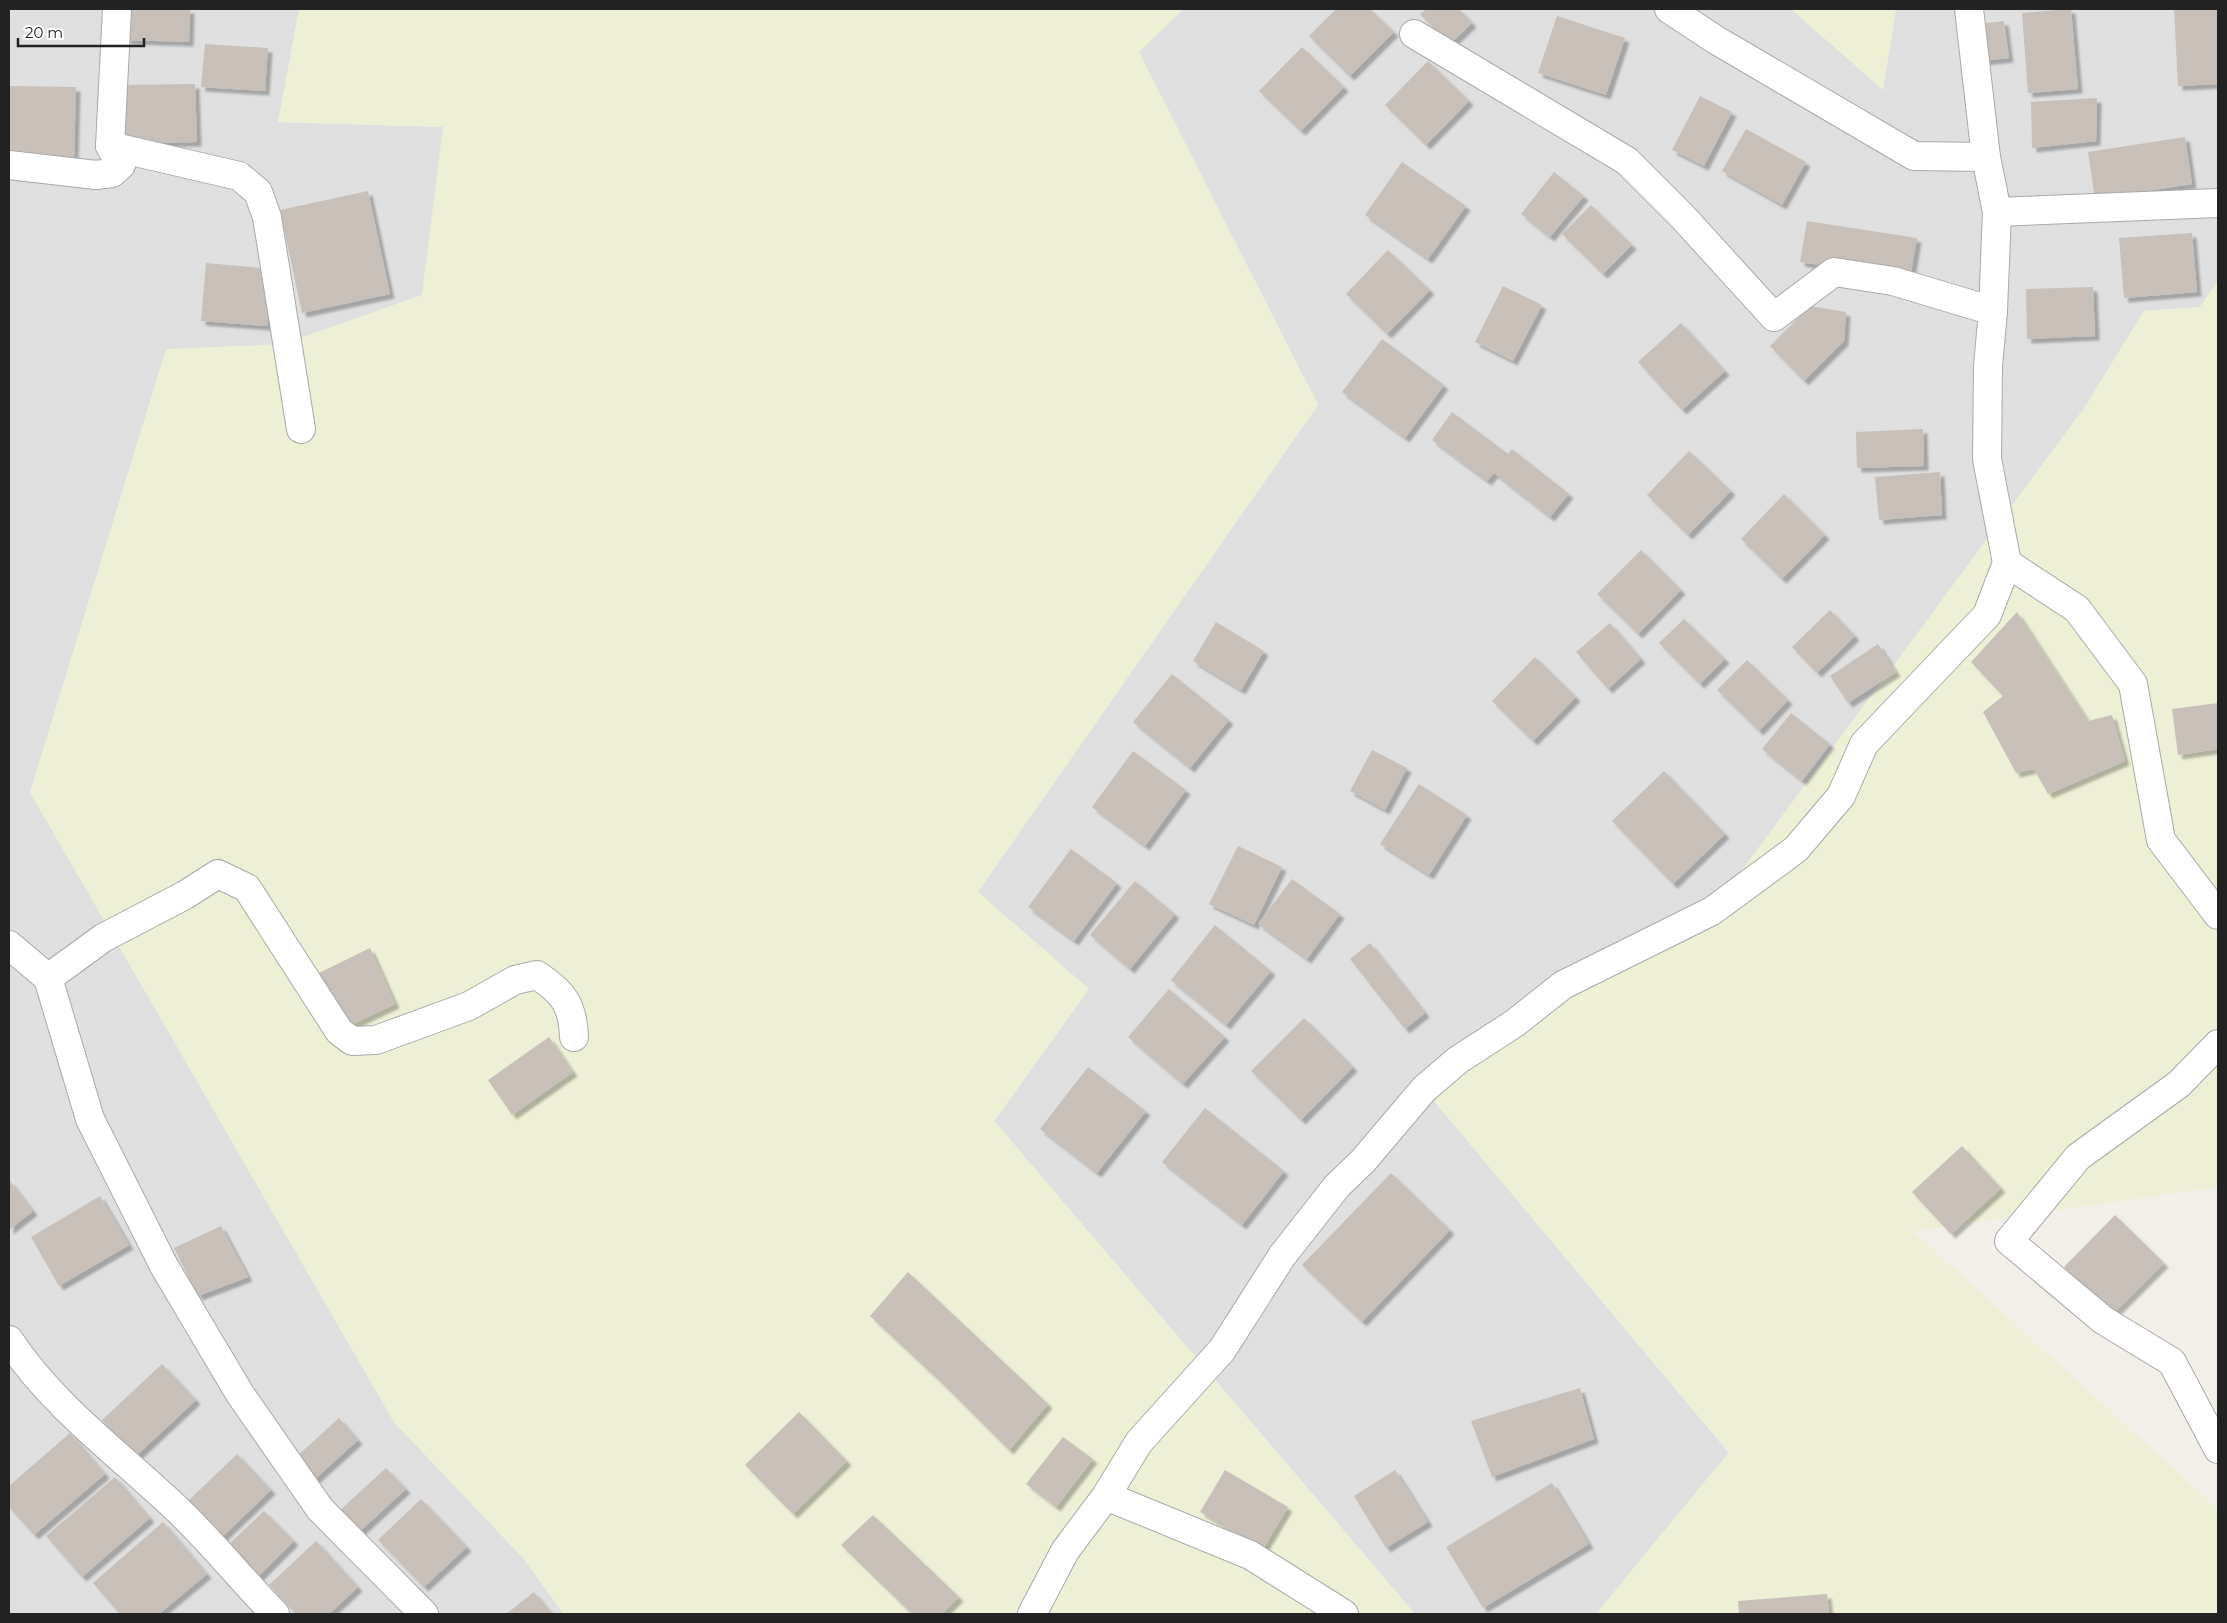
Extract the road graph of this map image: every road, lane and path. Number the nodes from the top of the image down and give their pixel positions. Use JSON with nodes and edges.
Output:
{"nodes":[{"id":1,"x":117,"y":9,"type":"edge"},
{"id":2,"x":1669,"y":9,"type":"edge"},
{"id":3,"x":1969,"y":9,"type":"edge"},
{"id":4,"x":1414,"y":34,"type":"dead end"},
{"id":5,"x":110,"y":146,"type":"junction"},
{"id":6,"x":1986,"y":157,"type":"junction"},
{"id":7,"x":9,"y":165,"type":"edge"},
{"id":8,"x":2218,"y":203,"type":"edge"},
{"id":9,"x":1997,"y":212,"type":"junction"},
{"id":10,"x":1993,"y":311,"type":"junction"},
{"id":11,"x":301,"y":429,"type":"dead end"},
{"id":12,"x":2007,"y":563,"type":"junction"},
{"id":13,"x":2218,"y":915,"type":"edge"},
{"id":14,"x":9,"y":945,"type":"edge"},
{"id":15,"x":48,"y":978,"type":"junction"},
{"id":16,"x":574,"y":1037,"type":"dead end"},
{"id":17,"x":2218,"y":1044,"type":"edge"},
{"id":18,"x":9,"y":1340,"type":"edge"},
{"id":19,"x":2218,"y":1449,"type":"edge"},
{"id":20,"x":1106,"y":1496,"type":"junction"},
{"id":21,"x":275,"y":1614,"type":"edge"},
{"id":22,"x":424,"y":1614,"type":"edge"},
{"id":23,"x":1032,"y":1614,"type":"edge"},
{"id":24,"x":1344,"y":1614,"type":"edge"}],
"edges":[{"from":1,"to":5,"type":"street"},
{"from":2,"to":6,"type":"street"},
{"from":3,"to":6,"type":"street"},
{"from":4,"to":10,"type":"street"},
{"from":5,"to":7,"type":"street"},
{"from":5,"to":11,"type":"street"},
{"from":6,"to":9,"type":"street"},
{"from":8,"to":9,"type":"street"},
{"from":9,"to":10,"type":"street"},
{"from":10,"to":12,"type":"street"},
{"from":12,"to":13,"type":"street"},
{"from":12,"to":20,"type":"street"},
{"from":14,"to":15,"type":"street"},
{"from":15,"to":16,"type":"street"},
{"from":15,"to":22,"type":"street"},
{"from":17,"to":19,"type":"street"},
{"from":18,"to":21,"type":"street"},
{"from":20,"to":23,"type":"street"},
{"from":20,"to":24,"type":"street"}]}
